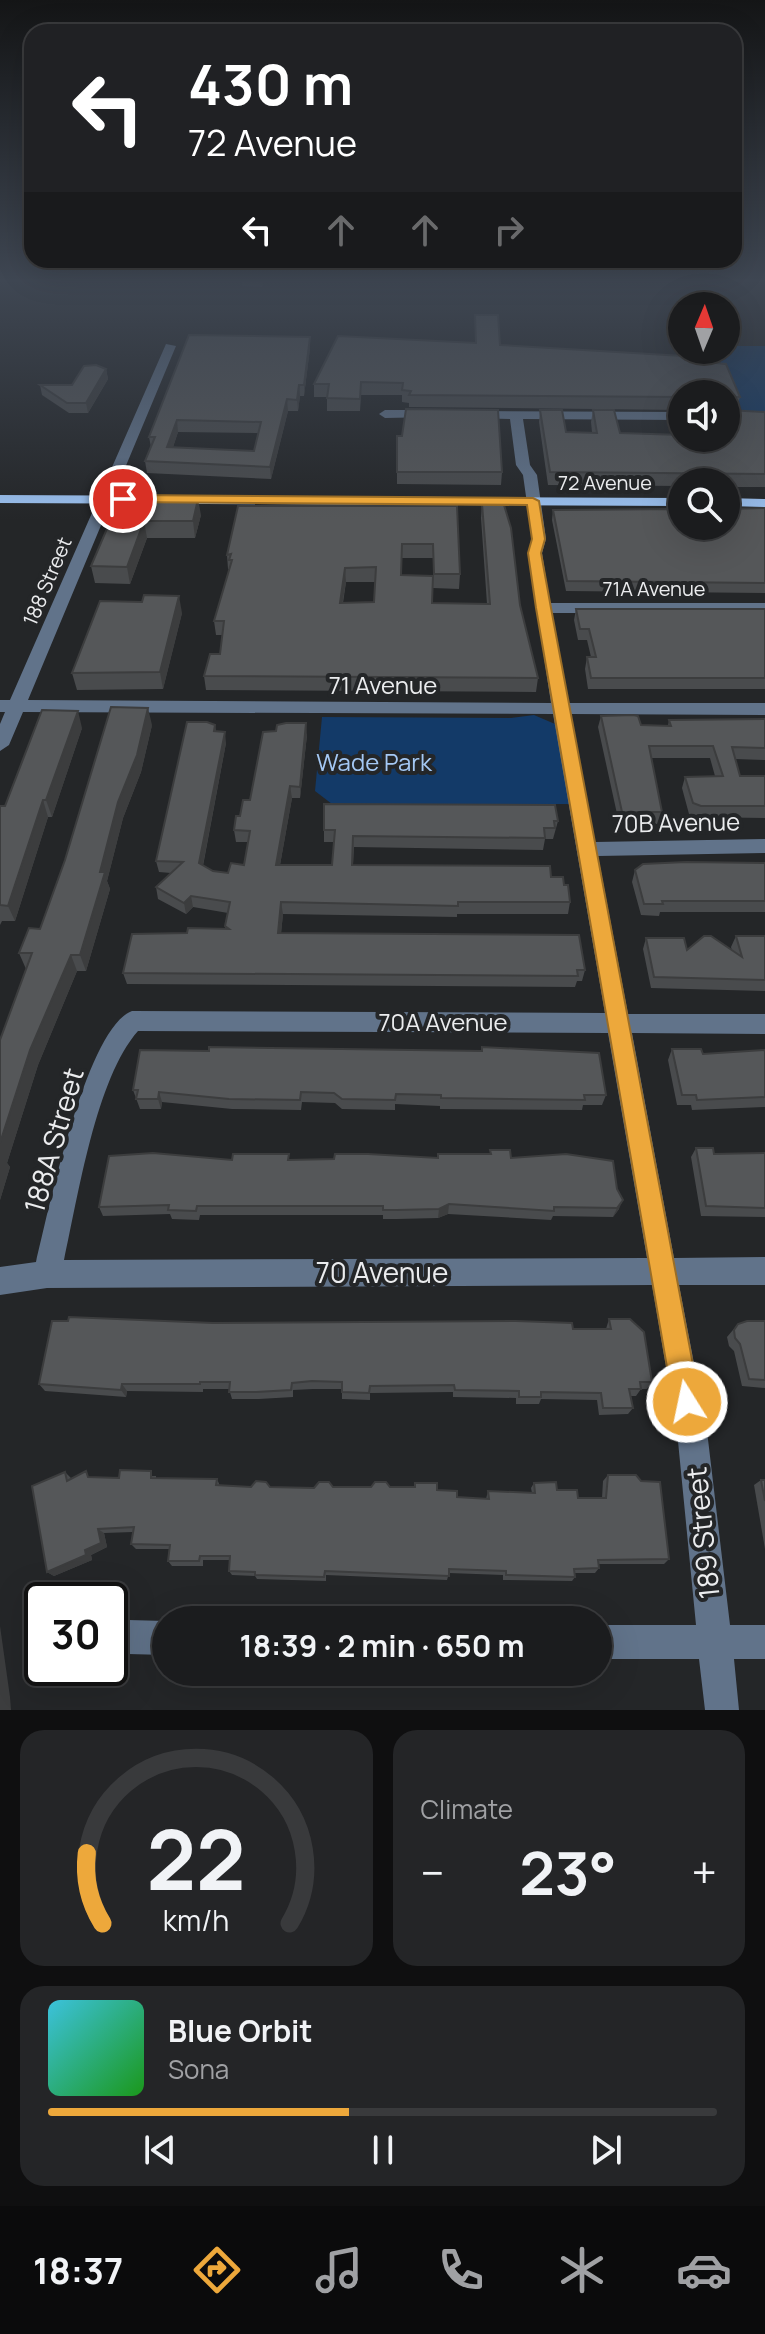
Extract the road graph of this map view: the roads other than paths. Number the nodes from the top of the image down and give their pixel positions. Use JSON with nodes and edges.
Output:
{"nodes":[{"id":1,"x":164,"y":360,"type":"edge"},
{"id":2,"x":385,"y":414,"type":"dead end"},
{"id":3,"x":445,"y":414,"type":"edge"},
{"id":4,"x":460,"y":415,"type":"edge"},
{"id":5,"x":516,"y":415,"type":"junction"},
{"id":6,"x":668,"y":416,"type":"edge"},
{"id":7,"x":0,"y":499,"type":"edge"},
{"id":8,"x":106,"y":499,"type":"junction"},
{"id":9,"x":527,"y":501,"type":"junction"},
{"id":10,"x":668,"y":502,"type":"edge"},
{"id":11,"x":740,"y":502,"type":"edge"},
{"id":12,"x":765,"y":503,"type":"edge"},
{"id":13,"x":543,"y":608,"type":"junction"},
{"id":14,"x":765,"y":608,"type":"edge"},
{"id":15,"x":8,"y":706,"type":"edge"},
{"id":16,"x":765,"y":709,"type":"edge"},
{"id":17,"x":561,"y":710,"type":"junction"},
{"id":18,"x":0,"y":745,"type":"edge"},
{"id":19,"x":765,"y":846,"type":"edge"},
{"id":20,"x":588,"y":849,"type":"junction"},
{"id":21,"x":621,"y":1022,"type":"junction"},
{"id":22,"x":765,"y":1024,"type":"edge"},
{"id":23,"x":124,"y":1025,"type":"joint"},
{"id":24,"x":662,"y":1271,"type":"junction"},
{"id":25,"x":765,"y":1271,"type":"edge"},
{"id":26,"x":47,"y":1274,"type":"junction"},
{"id":27,"x":0,"y":1281,"type":"edge"},
{"id":28,"x":128,"y":1637,"type":"dead end"},
{"id":29,"x":152,"y":1638,"type":"edge"},
{"id":30,"x":612,"y":1642,"type":"edge"},
{"id":31,"x":713,"y":1642,"type":"junction"},
{"id":32,"x":765,"y":1642,"type":"edge"},
{"id":33,"x":722,"y":1710,"type":"edge"}],
"edges":[{"from":1,"to":8,"type":"street","name":"188 Street"},
{"from":2,"to":3,"type":"street"},
{"from":4,"to":5,"type":"street"},
{"from":5,"to":6,"type":"street"},
{"from":5,"to":9,"type":"street","name":"189 Street"},
{"from":7,"to":8,"type":"main road","name":"72 Avenue"},
{"from":8,"to":9,"type":"main road","name":"72 Avenue"},
{"from":8,"to":15,"type":"street","name":"188 Street"},
{"from":9,"to":10,"type":"main road","name":"72 Avenue"},
{"from":9,"to":13,"type":"street","name":"189 Street"},
{"from":11,"to":12,"type":"main road"},
{"from":13,"to":14,"type":"street","name":"71A Avenue"},
{"from":13,"to":17,"type":"street","name":"189 Street"},
{"from":15,"to":17,"type":"street","name":"71 Avenue"},
{"from":15,"to":18,"type":"street","name":"188 Street"},
{"from":16,"to":17,"type":"street","name":"71 Avenue"},
{"from":17,"to":20,"type":"street","name":"189 Street"},
{"from":19,"to":20,"type":"street","name":"70B Avenue"},
{"from":20,"to":21,"type":"street","name":"189 Street"},
{"from":21,"to":22,"type":"street","name":"70A Avenue"},
{"from":21,"to":23,"type":"street","name":"70A Avenue"},
{"from":21,"to":24,"type":"street","name":"189 Street"},
{"from":23,"to":26,"type":"street","name":"188A Street"},
{"from":24,"to":25,"type":"street","name":"70 Avenue"},
{"from":24,"to":26,"type":"street","name":"70 Avenue"},
{"from":24,"to":31,"type":"street","name":"189 Street"},
{"from":26,"to":27,"type":"street","name":"70 Avenue"},
{"from":28,"to":29,"type":"street"},
{"from":30,"to":31,"type":"street"},
{"from":31,"to":32,"type":"street"},
{"from":31,"to":33,"type":"street","name":"189 Street"}]}
